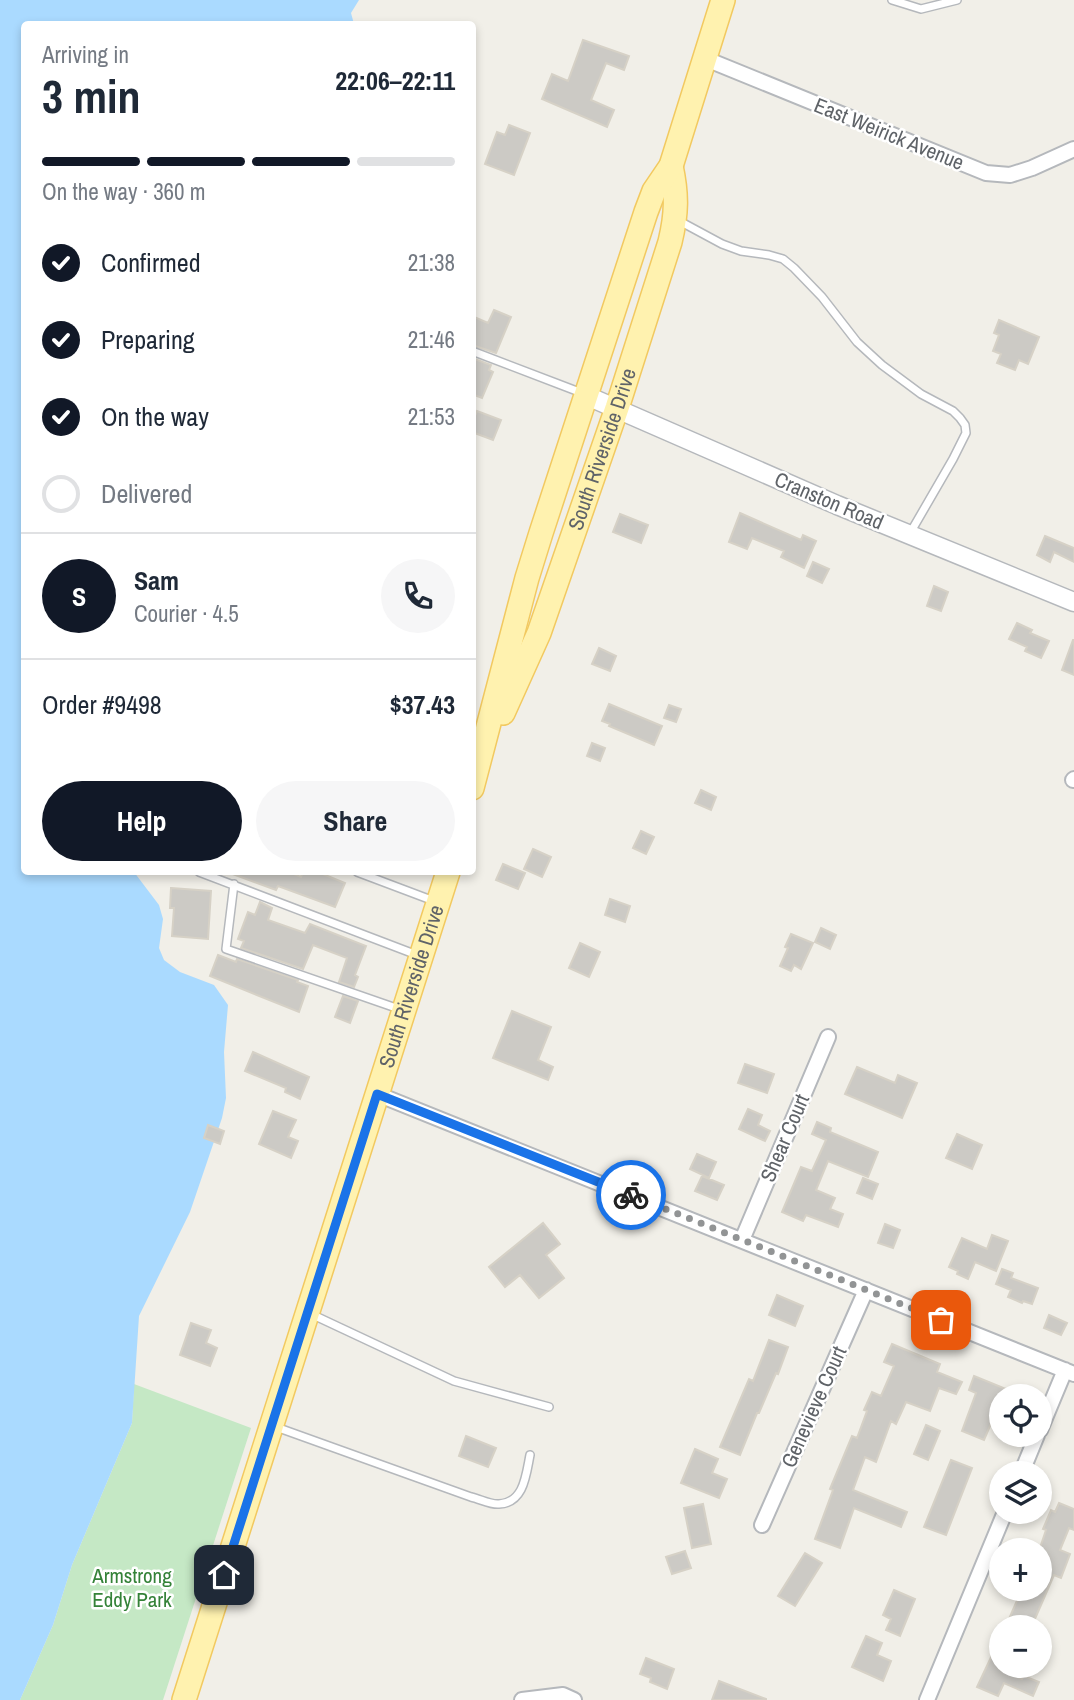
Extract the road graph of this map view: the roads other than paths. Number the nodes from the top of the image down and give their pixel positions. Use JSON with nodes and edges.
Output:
{"nodes":[{"id":1,"x":723,"y":0,"type":"edge"},
{"id":2,"x":892,"y":0,"type":"edge"},
{"id":3,"x":957,"y":0,"type":"edge"},
{"id":4,"x":706,"y":59,"type":"junction"},
{"id":5,"x":1074,"y":149,"type":"edge"},
{"id":6,"x":671,"y":166,"type":"junction"},
{"id":7,"x":675,"y":222,"type":"junction"},
{"id":8,"x":476,"y":353,"type":"edge"},
{"id":9,"x":585,"y":395,"type":"junction"},
{"id":10,"x":617,"y":408,"type":"junction"},
{"id":11,"x":909,"y":535,"type":"junction"},
{"id":12,"x":1074,"y":602,"type":"edge"},
{"id":13,"x":479,"y":765,"type":"junction"},
{"id":14,"x":476,"y":775,"type":"edge"},
{"id":15,"x":208,"y":875,"type":"edge"},
{"id":16,"x":365,"y":875,"type":"edge"},
{"id":17,"x":447,"y":875,"type":"edge"},
{"id":18,"x":234,"y":884,"type":"junction"},
{"id":19,"x":438,"y":903,"type":"junction"},
{"id":20,"x":421,"y":956,"type":"junction"},
{"id":21,"x":403,"y":1010,"type":"junction"},
{"id":22,"x":828,"y":1037,"type":"dead end"},
{"id":23,"x":377,"y":1094,"type":"junction"},
{"id":24,"x":742,"y":1240,"type":"junction"},
{"id":25,"x":866,"y":1290,"type":"junction"},
{"id":26,"x":307,"y":1312,"type":"junction"},
{"id":27,"x":1071,"y":1372,"type":"edge"},
{"id":28,"x":549,"y":1407,"type":"dead end"},
{"id":29,"x":1052,"y":1408,"type":"edge"},
{"id":30,"x":271,"y":1425,"type":"junction"},
{"id":31,"x":530,"y":1455,"type":"dead end"},
{"id":32,"x":1000,"y":1524,"type":"edge"},
{"id":33,"x":762,"y":1525,"type":"dead end"},
{"id":34,"x":184,"y":1700,"type":"edge"},
{"id":35,"x":522,"y":1700,"type":"edge"},
{"id":36,"x":574,"y":1700,"type":"edge"},
{"id":37,"x":927,"y":1700,"type":"edge"}],
"edges":[{"from":1,"to":4,"type":"main road","name":"South Riverside Drive"},
{"from":2,"to":3,"type":"lane"},
{"from":4,"to":5,"type":"street","name":"East Weirick Avenue"},
{"from":4,"to":6,"type":"main road","name":"South Riverside Drive"},
{"from":6,"to":7,"type":"main road","name":"South Riverside Drive"},
{"from":6,"to":9,"type":"main road","name":"South Riverside Drive"},
{"from":7,"to":10,"type":"main road","name":"South Riverside Drive"},
{"from":7,"to":11,"type":"lane"},
{"from":8,"to":9,"type":"lane"},
{"from":9,"to":10,"type":"street","name":"Cranston Road"},
{"from":9,"to":13,"type":"main road","name":"South Riverside Drive"},
{"from":10,"to":11,"type":"street","name":"Cranston Road"},
{"from":10,"to":13,"type":"main road","name":"South Riverside Drive"},
{"from":11,"to":12,"type":"street","name":"Cranston Road"},
{"from":13,"to":14,"type":"main road","name":"South Riverside Drive"},
{"from":15,"to":18,"type":"lane"},
{"from":16,"to":19,"type":"lane"},
{"from":17,"to":19,"type":"main road","name":"South Riverside Drive"},
{"from":18,"to":20,"type":"lane"},
{"from":18,"to":21,"type":"lane"},
{"from":19,"to":20,"type":"main road","name":"South Riverside Drive"},
{"from":20,"to":21,"type":"main road","name":"South Riverside Drive"},
{"from":21,"to":23,"type":"main road","name":"South Riverside Drive"},
{"from":22,"to":24,"type":"street","name":"Shear Court"},
{"from":23,"to":24,"type":"street"},
{"from":23,"to":26,"type":"main road","name":"South Riverside Drive"},
{"from":24,"to":25,"type":"street"},
{"from":25,"to":27,"type":"street"},
{"from":25,"to":33,"type":"street","name":"Genevieve Court"},
{"from":26,"to":28,"type":"lane"},
{"from":26,"to":30,"type":"main road","name":"South Riverside Drive"},
{"from":27,"to":29,"type":"street"},
{"from":30,"to":31,"type":"lane"},
{"from":30,"to":34,"type":"main road","name":"South Riverside Drive"},
{"from":32,"to":37,"type":"street"},
{"from":35,"to":36,"type":"street"}]}
